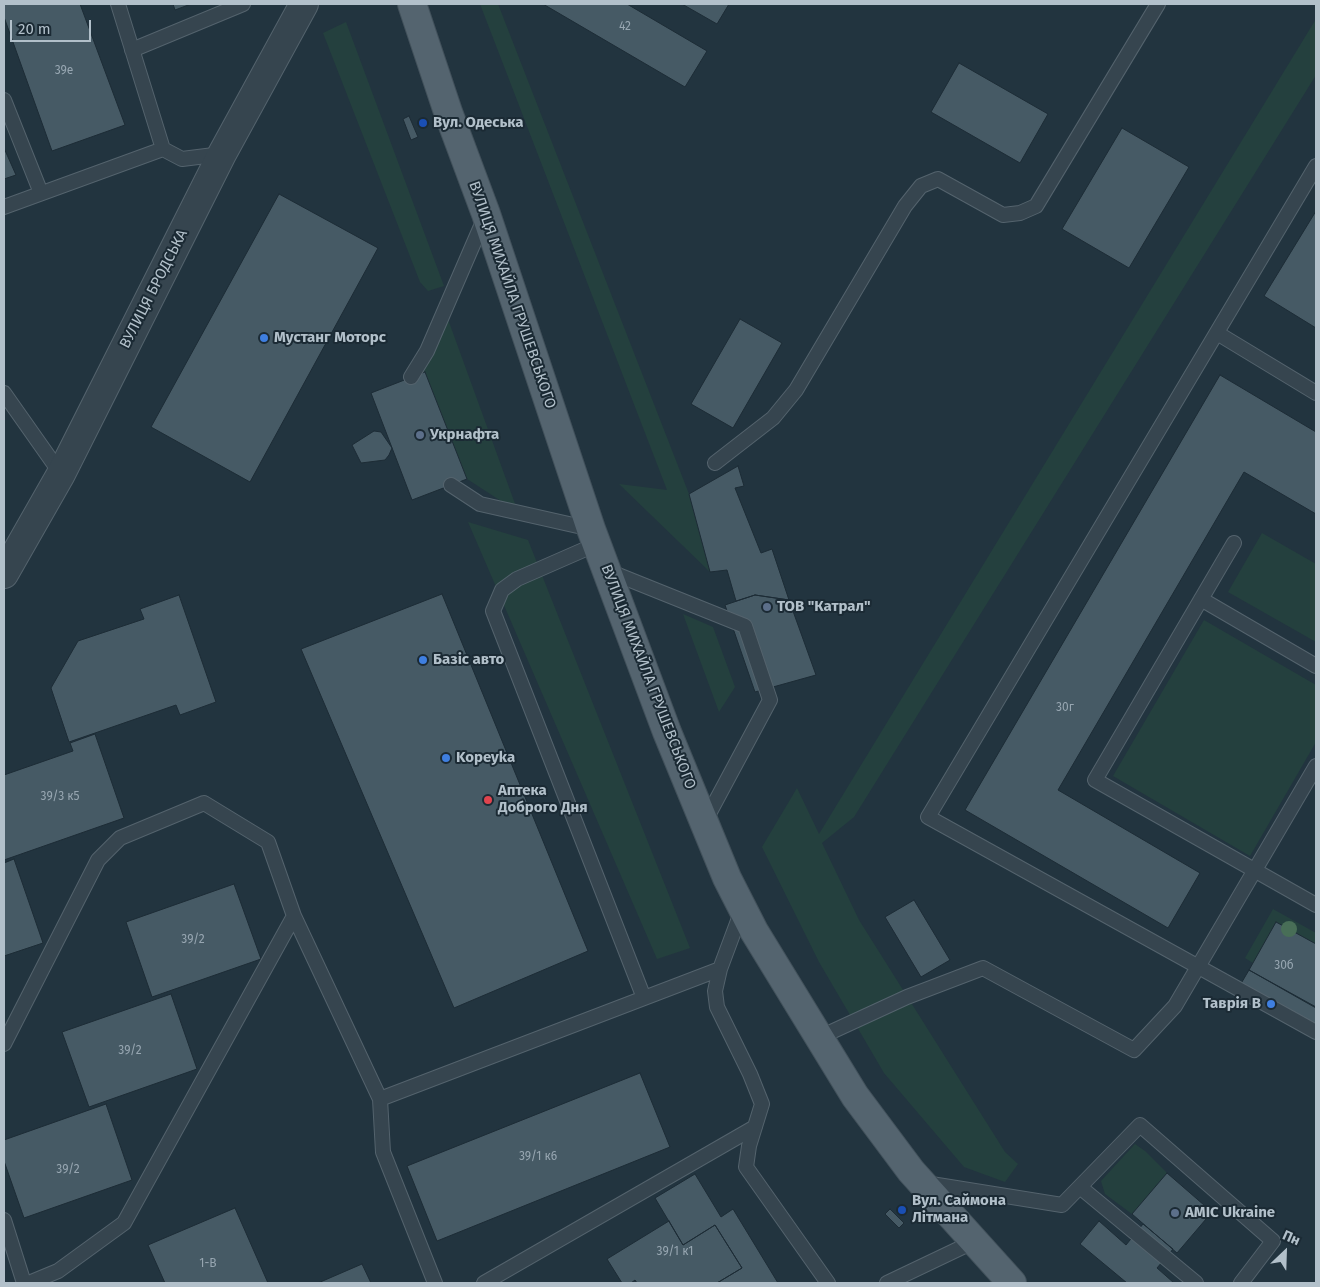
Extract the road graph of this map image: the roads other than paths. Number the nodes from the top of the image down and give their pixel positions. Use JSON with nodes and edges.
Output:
{"nodes":[{"id":1,"x":118,"y":4,"type":"edge"},
{"id":2,"x":243,"y":4,"type":"edge"},
{"id":3,"x":304,"y":4,"type":"edge"},
{"id":4,"x":412,"y":4,"type":"edge"},
{"id":5,"x":1158,"y":4,"type":"edge"},
{"id":6,"x":132,"y":50,"type":"junction"},
{"id":7,"x":4,"y":100,"type":"edge"},
{"id":8,"x":163,"y":149,"type":"junction"},
{"id":9,"x":222,"y":154,"type":"junction"},
{"id":10,"x":1316,"y":166,"type":"edge"},
{"id":11,"x":41,"y":193,"type":"junction"},
{"id":12,"x":4,"y":207,"type":"edge"},
{"id":13,"x":486,"y":214,"type":"junction"},
{"id":14,"x":1217,"y":333,"type":"junction"},
{"id":15,"x":411,"y":377,"type":"dead end"},
{"id":16,"x":1316,"y":392,"type":"edge"},
{"id":17,"x":4,"y":393,"type":"edge"},
{"id":18,"x":715,"y":463,"type":"dead end"},
{"id":19,"x":61,"y":474,"type":"junction"},
{"id":20,"x":450,"y":485,"type":"dead end"},
{"id":21,"x":594,"y":536,"type":"junction"},
{"id":22,"x":1234,"y":543,"type":"dead end"},
{"id":23,"x":608,"y":571,"type":"junction"},
{"id":24,"x":4,"y":574,"type":"edge"},
{"id":25,"x":1201,"y":599,"type":"junction"},
{"id":26,"x":1316,"y":666,"type":"edge"},
{"id":27,"x":1316,"y":766,"type":"edge"},
{"id":28,"x":703,"y":823,"type":"junction"},
{"id":29,"x":1254,"y":871,"type":"junction"},
{"id":30,"x":1316,"y":905,"type":"edge"},
{"id":31,"x":743,"y":909,"type":"junction"},
{"id":32,"x":294,"y":916,"type":"junction"},
{"id":33,"x":1200,"y":967,"type":"junction"},
{"id":34,"x":720,"y":969,"type":"junction"},
{"id":35,"x":644,"y":998,"type":"junction"},
{"id":36,"x":1316,"y":1032,"type":"edge"},
{"id":37,"x":818,"y":1038,"type":"junction"},
{"id":38,"x":4,"y":1044,"type":"edge"},
{"id":39,"x":380,"y":1099,"type":"junction"},
{"id":40,"x":755,"y":1127,"type":"junction"},
{"id":41,"x":921,"y":1183,"type":"junction"},
{"id":42,"x":1080,"y":1187,"type":"junction"},
{"id":43,"x":4,"y":1220,"type":"edge"},
{"id":44,"x":973,"y":1242,"type":"junction"},
{"id":45,"x":24,"y":1283,"type":"edge"},
{"id":46,"x":28,"y":1283,"type":"edge"},
{"id":47,"x":435,"y":1283,"type":"edge"},
{"id":48,"x":484,"y":1283,"type":"edge"},
{"id":49,"x":828,"y":1283,"type":"edge"},
{"id":50,"x":887,"y":1283,"type":"edge"},
{"id":51,"x":1012,"y":1283,"type":"edge"},
{"id":52,"x":1196,"y":1283,"type":"edge"},
{"id":53,"x":1241,"y":1283,"type":"edge"}],
"edges":[{"from":1,"to":6,"type":"lane"},
{"from":2,"to":6,"type":"lane"},
{"from":3,"to":9,"type":"street","name":"ВУЛИЦЯ БРОДСЬКА"},
{"from":4,"to":13,"type":"main road","name":"ВУЛИЦЯ МИХАЙЛА ГРУШЕВСЬКОГО"},
{"from":5,"to":18,"type":"lane"},
{"from":6,"to":8,"type":"lane"},
{"from":7,"to":11,"type":"lane"},
{"from":8,"to":9,"type":"lane"},
{"from":8,"to":11,"type":"lane"},
{"from":9,"to":19,"type":"street","name":"ВУЛИЦЯ БРОДСЬКА"},
{"from":10,"to":14,"type":"lane"},
{"from":11,"to":12,"type":"lane"},
{"from":13,"to":15,"type":"lane"},
{"from":13,"to":21,"type":"main road","name":"ВУЛИЦЯ МИХАЙЛА ГРУШЕВСЬКОГО"},
{"from":14,"to":16,"type":"lane"},
{"from":14,"to":33,"type":"lane"},
{"from":17,"to":19,"type":"lane"},
{"from":19,"to":24,"type":"street","name":"ВУЛИЦЯ БРОДСЬКА"},
{"from":20,"to":21,"type":"lane"},
{"from":21,"to":23,"type":"main road","name":"ВУЛИЦЯ МИХАЙЛА ГРУШЕВСЬКОГО"},
{"from":21,"to":35,"type":"lane"},
{"from":22,"to":25,"type":"lane"},
{"from":23,"to":28,"type":"main road","name":"ВУЛИЦЯ МИХАЙЛА ГРУШЕВСЬКОГО"},
{"from":23,"to":28,"type":"lane"},
{"from":25,"to":26,"type":"lane"},
{"from":25,"to":29,"type":"lane"},
{"from":27,"to":29,"type":"lane"},
{"from":28,"to":31,"type":"main road","name":"ВУЛИЦЯ МИХАЙЛА ГРУШЕВСЬКОГО"},
{"from":29,"to":30,"type":"lane"},
{"from":29,"to":33,"type":"lane"},
{"from":31,"to":34,"type":"lane"},
{"from":31,"to":37,"type":"main road","name":"ВУЛИЦЯ МИХАЙЛА ГРУШЕВСЬКОГО"},
{"from":32,"to":38,"type":"lane"},
{"from":32,"to":39,"type":"lane"},
{"from":32,"to":46,"type":"lane"},
{"from":33,"to":36,"type":"lane"},
{"from":33,"to":37,"type":"lane"},
{"from":34,"to":35,"type":"lane"},
{"from":34,"to":40,"type":"lane"},
{"from":35,"to":39,"type":"lane"},
{"from":37,"to":41,"type":"main road","name":"ВУЛИЦЯ МИХАЙЛА ГРУШЕВСЬКОГО"},
{"from":39,"to":47,"type":"lane"},
{"from":40,"to":48,"type":"lane"},
{"from":40,"to":49,"type":"lane"},
{"from":41,"to":42,"type":"lane"},
{"from":41,"to":44,"type":"main road","name":"ВУЛИЦЯ МИХАЙЛА ГРУШЕВСЬКОГО"},
{"from":42,"to":52,"type":"lane"},
{"from":42,"to":53,"type":"lane"},
{"from":43,"to":45,"type":"lane"},
{"from":44,"to":50,"type":"lane"},
{"from":44,"to":51,"type":"main road","name":"ВУЛИЦЯ МИХАЙЛА ГРУШЕВСЬКОГО"}]}
